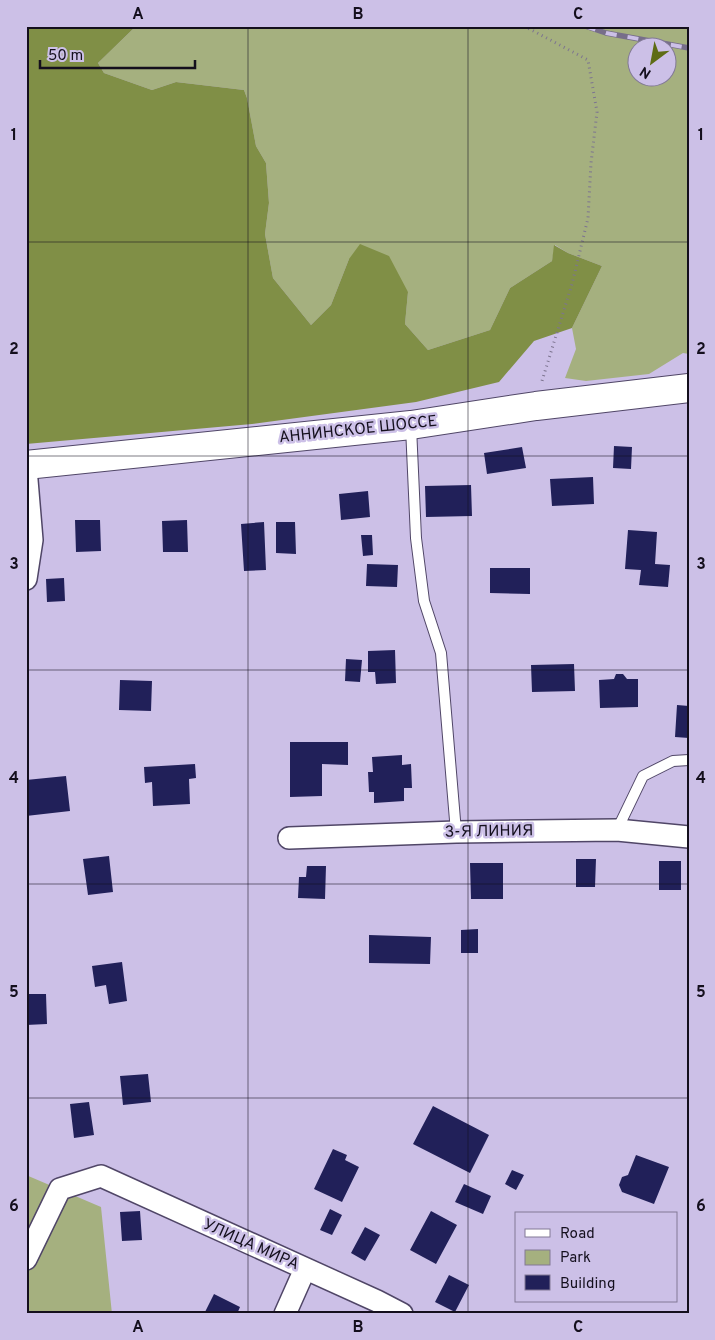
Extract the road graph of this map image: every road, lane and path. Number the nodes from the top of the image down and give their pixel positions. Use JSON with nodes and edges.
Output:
{"nodes":[{"id":1,"x":524,"y":26,"type":"edge"},
{"id":2,"x":689,"y":388,"type":"edge"},
{"id":3,"x":536,"y":406,"type":"junction"},
{"id":4,"x":411,"y":425,"type":"junction"},
{"id":5,"x":26,"y":467,"type":"edge"},
{"id":6,"x":26,"y":579,"type":"edge"},
{"id":7,"x":689,"y":760,"type":"edge"},
{"id":8,"x":617,"y":830,"type":"junction"},
{"id":9,"x":456,"y":832,"type":"junction"},
{"id":10,"x":689,"y":837,"type":"edge"},
{"id":11,"x":289,"y":838,"type":"dead end"},
{"id":12,"x":26,"y":1259,"type":"edge"},
{"id":13,"x":305,"y":1269,"type":"junction"},
{"id":14,"x":285,"y":1314,"type":"edge"},
{"id":15,"x":402,"y":1314,"type":"edge"}],
"edges":[{"from":1,"to":3,"type":"path"},
{"from":2,"to":3,"type":"main road","name":"АННИНСКОЕ ШОССЕ"},
{"from":3,"to":4,"type":"main road","name":"АННИНСКОЕ ШОССЕ"},
{"from":4,"to":5,"type":"main road","name":"АННИНСКОЕ ШОССЕ"},
{"from":4,"to":9,"type":"lane"},
{"from":5,"to":6,"type":"street"},
{"from":7,"to":8,"type":"lane"},
{"from":8,"to":9,"type":"street","name":"3-Я ЛИНИЯ"},
{"from":8,"to":10,"type":"street","name":"3-Я ЛИНИЯ"},
{"from":9,"to":11,"type":"street","name":"3-Я ЛИНИЯ"},
{"from":12,"to":13,"type":"street","name":"УЛИЦА МИРА"},
{"from":13,"to":14,"type":"street"},
{"from":13,"to":15,"type":"street","name":"УЛИЦА МИРА"}]}
